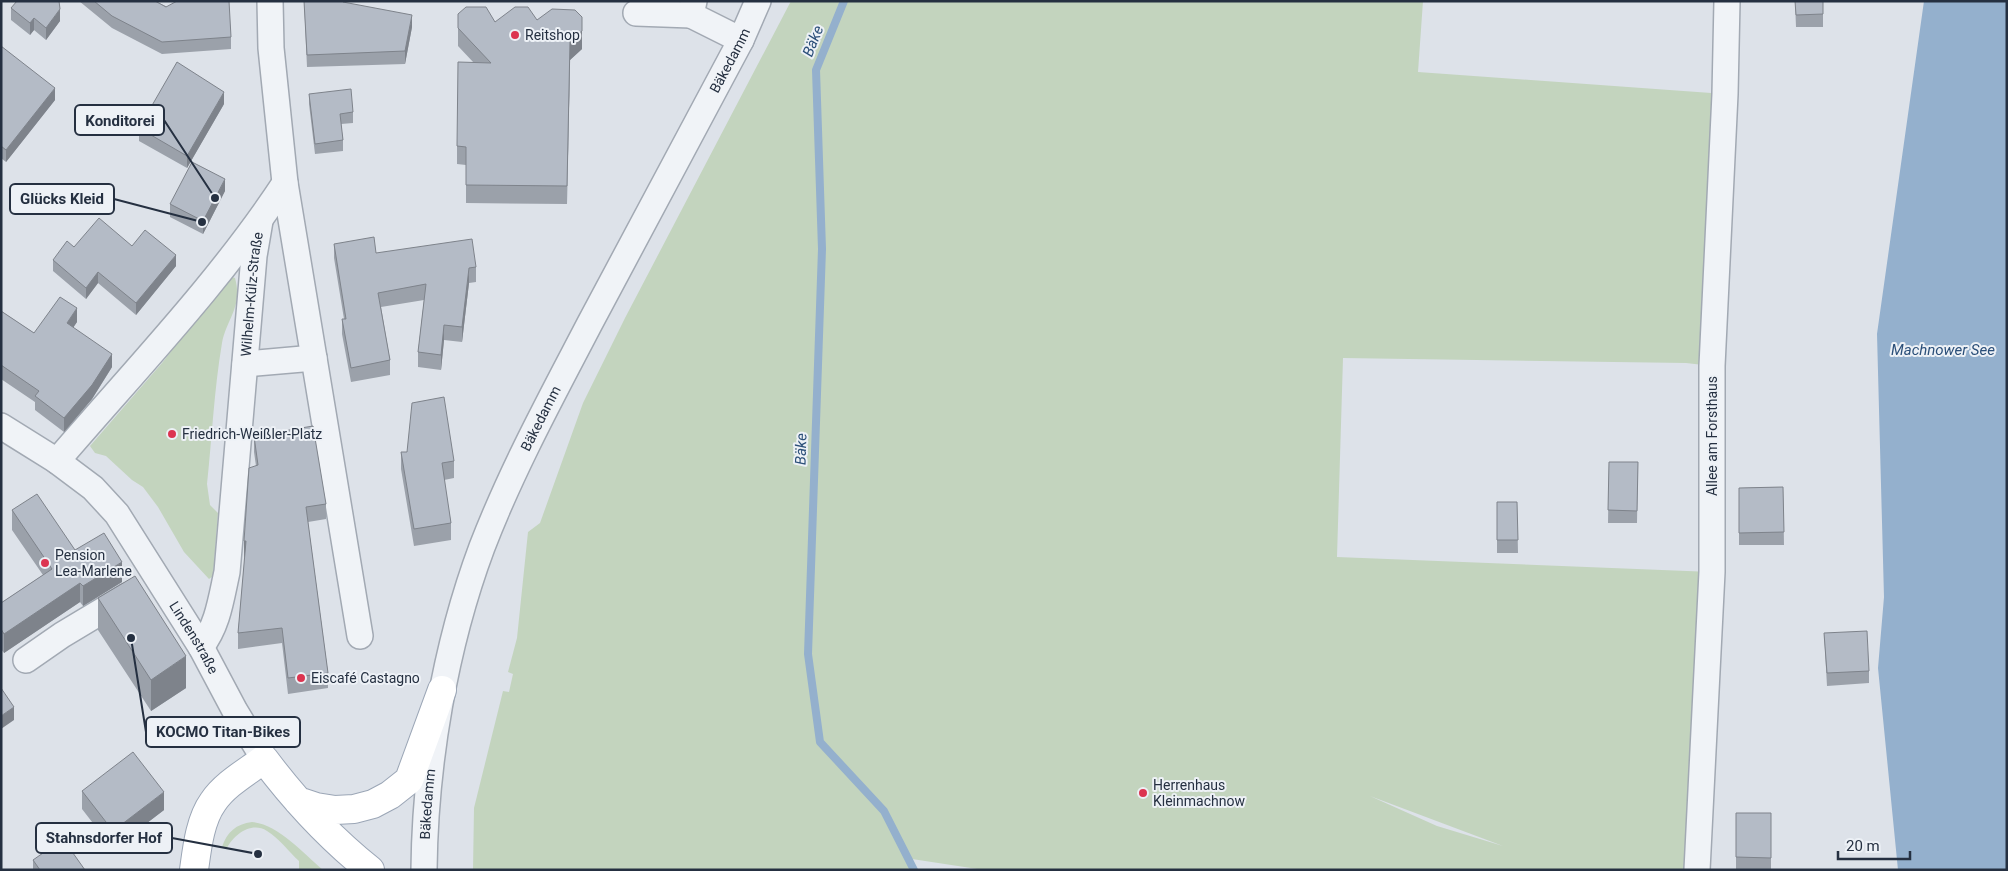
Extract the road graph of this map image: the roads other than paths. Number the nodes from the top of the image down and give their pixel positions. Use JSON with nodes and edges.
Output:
{"nodes":[{"id":1,"x":270,"y":1,"type":"edge"},
{"id":2,"x":758,"y":1,"type":"edge"},
{"id":3,"x":1727,"y":1,"type":"edge"},
{"id":4,"x":692,"y":8,"type":"edge"},
{"id":5,"x":636,"y":13,"type":"dead end"},
{"id":6,"x":741,"y":40,"type":"junction"},
{"id":7,"x":285,"y":183,"type":"junction"},
{"id":8,"x":260,"y":221,"type":"junction"},
{"id":9,"x":314,"y":358,"type":"junction"},
{"id":10,"x":245,"y":364,"type":"junction"},
{"id":11,"x":1,"y":426,"type":"edge"},
{"id":12,"x":58,"y":461,"type":"junction"},
{"id":13,"x":158,"y":578,"type":"junction"},
{"id":14,"x":360,"y":636,"type":"dead end"},
{"id":15,"x":202,"y":647,"type":"junction"},
{"id":16,"x":26,"y":660,"type":"dead end"},
{"id":17,"x":442,"y":690,"type":"junction"},
{"id":18,"x":264,"y":759,"type":"junction"},
{"id":19,"x":298,"y":801,"type":"junction"},
{"id":20,"x":194,"y":870,"type":"edge"},
{"id":21,"x":370,"y":870,"type":"edge"},
{"id":22,"x":424,"y":870,"type":"edge"},
{"id":23,"x":1697,"y":870,"type":"edge"}],
"edges":[{"from":1,"to":7,"type":"street"},
{"from":2,"to":6,"type":"street","name":"Bäkedamm"},
{"from":3,"to":23,"type":"street","name":"Allee am Forsthaus"},
{"from":4,"to":5,"type":"street"},
{"from":4,"to":6,"type":"street"},
{"from":6,"to":17,"type":"street","name":"Bäkedamm"},
{"from":7,"to":8,"type":"street"},
{"from":7,"to":9,"type":"street"},
{"from":8,"to":10,"type":"street","name":"Wilhelm-Külz-Straße"},
{"from":8,"to":12,"type":"street","name":"Wilhelm-Külz-Straße"},
{"from":9,"to":10,"type":"street"},
{"from":9,"to":14,"type":"street"},
{"from":10,"to":15,"type":"street","name":"Wilhelm-Külz-Straße"},
{"from":11,"to":12,"type":"street","name":"Lindenstraße"},
{"from":12,"to":13,"type":"street","name":"Lindenstraße"},
{"from":13,"to":15,"type":"street","name":"Lindenstraße"},
{"from":13,"to":16,"type":"street"},
{"from":15,"to":18,"type":"street","name":"Lindenstraße"},
{"from":17,"to":19,"type":"main road"},
{"from":17,"to":22,"type":"street","name":"Bäkedamm"},
{"from":18,"to":19,"type":"main road","name":"Lindenstraße"},
{"from":18,"to":20,"type":"main road"},
{"from":19,"to":21,"type":"main road","name":"Lindenstraße"}]}
